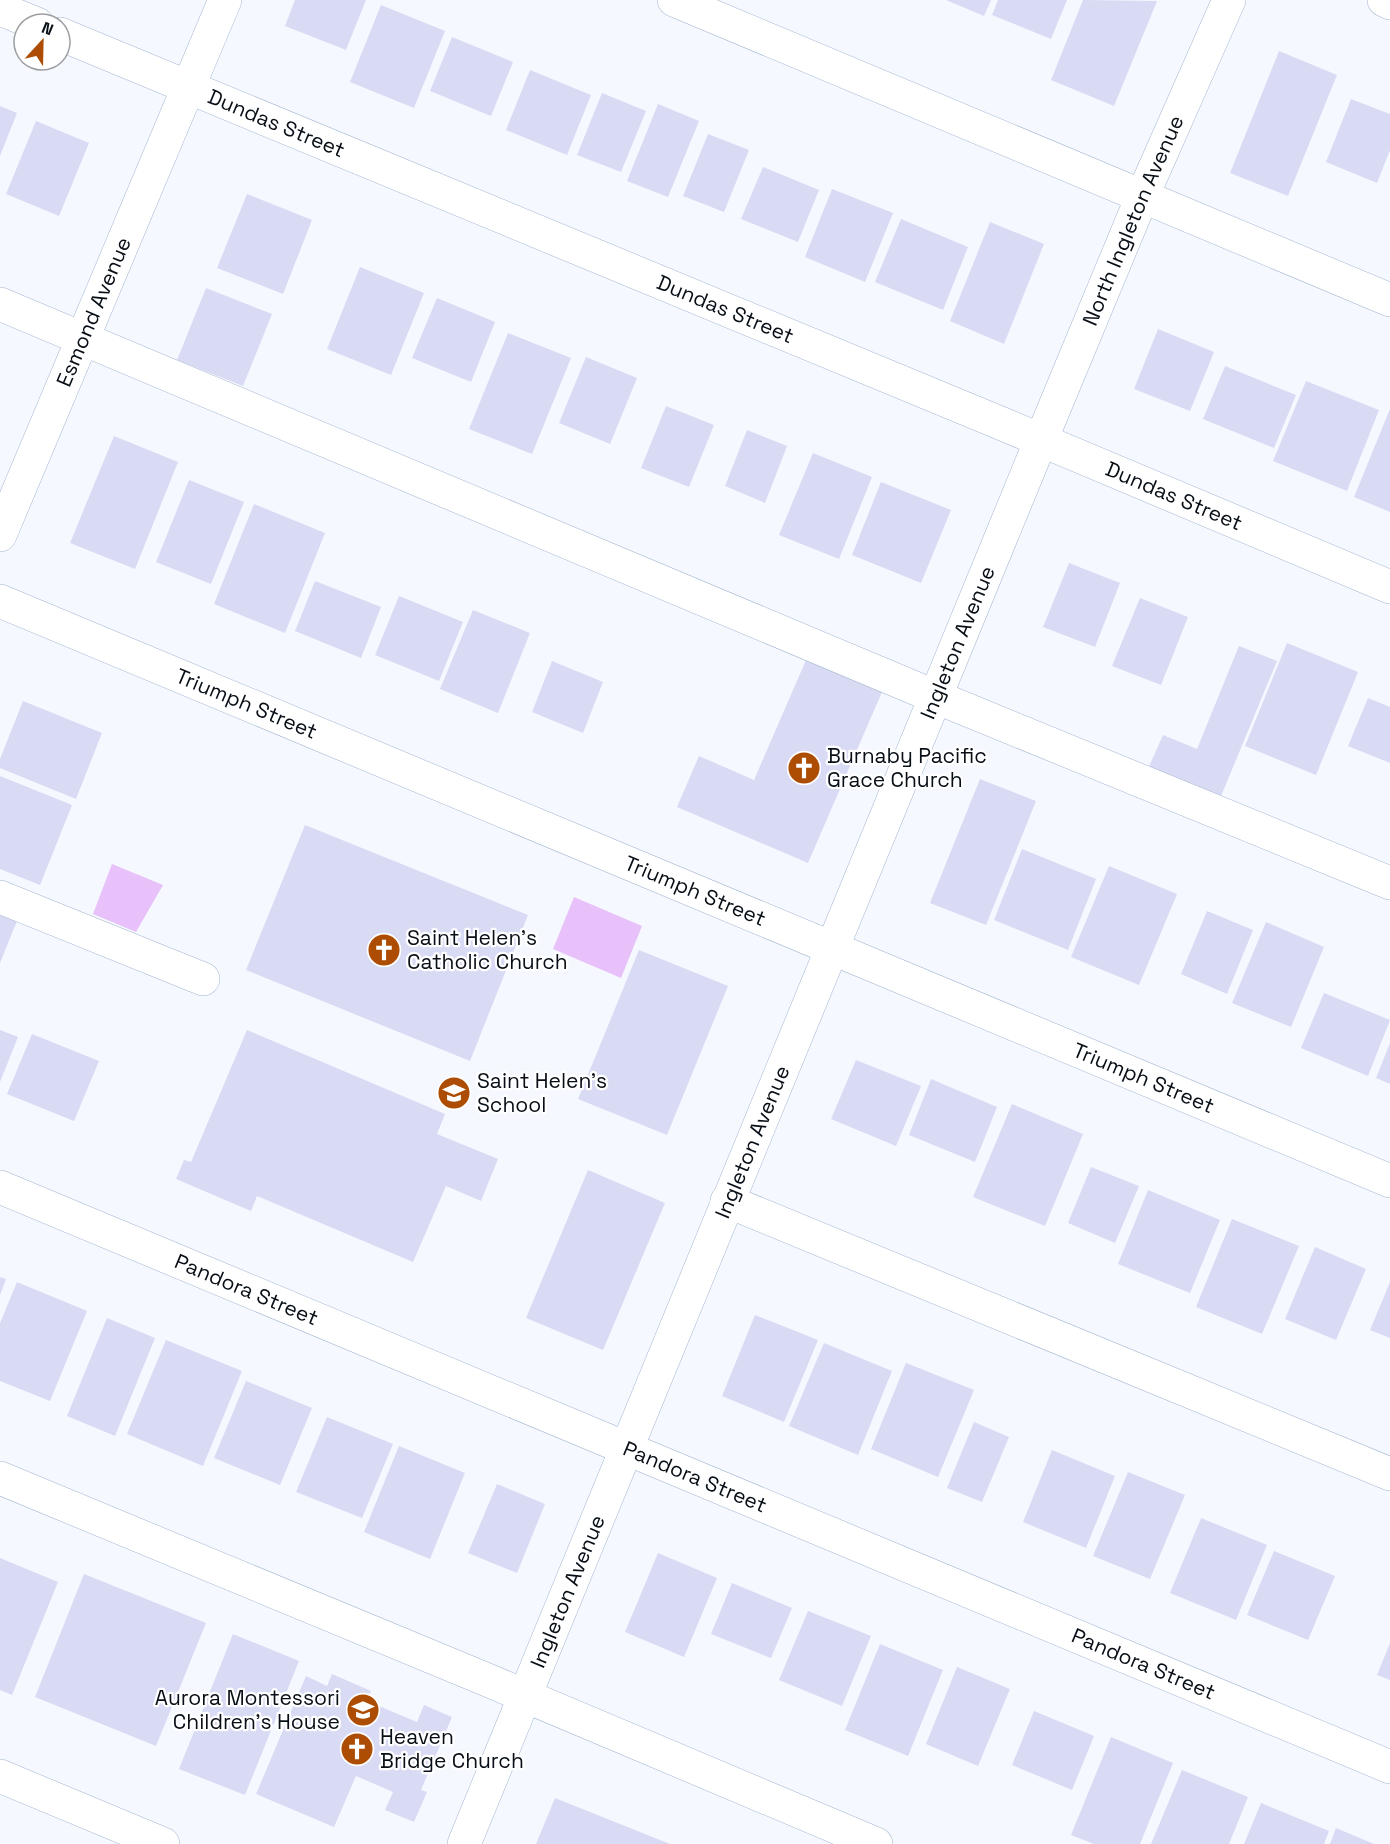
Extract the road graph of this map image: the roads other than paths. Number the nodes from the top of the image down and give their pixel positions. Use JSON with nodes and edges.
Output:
{"nodes":[{"id":1,"x":225,"y":0,"type":"edge"},
{"id":2,"x":674,"y":0,"type":"edge"},
{"id":3,"x":1229,"y":0,"type":"edge"},
{"id":4,"x":1384,"y":0,"type":"edge"},
{"id":5,"x":1390,"y":3,"type":"edge"},
{"id":6,"x":72,"y":39,"type":"edge"},
{"id":7,"x":188,"y":88,"type":"junction"},
{"id":8,"x":1143,"y":197,"type":"junction"},
{"id":9,"x":1390,"y":300,"type":"edge"},
{"id":10,"x":0,"y":304,"type":"edge"},
{"id":11,"x":83,"y":339,"type":"junction"},
{"id":12,"x":1041,"y":440,"type":"junction"},
{"id":13,"x":0,"y":536,"type":"edge"},
{"id":14,"x":1390,"y":587,"type":"edge"},
{"id":15,"x":0,"y":602,"type":"edge"},
{"id":16,"x":936,"y":697,"type":"junction"},
{"id":17,"x":1390,"y":883,"type":"edge"},
{"id":18,"x":0,"y":897,"type":"edge"},
{"id":19,"x":833,"y":948,"type":"junction"},
{"id":20,"x":203,"y":979,"type":"dead end"},
{"id":21,"x":1390,"y":1181,"type":"edge"},
{"id":22,"x":0,"y":1187,"type":"edge"},
{"id":23,"x":727,"y":1201,"type":"junction"},
{"id":24,"x":627,"y":1449,"type":"junction"},
{"id":25,"x":1390,"y":1474,"type":"edge"},
{"id":26,"x":0,"y":1478,"type":"edge"},
{"id":27,"x":525,"y":1695,"type":"junction"},
{"id":28,"x":1390,"y":1767,"type":"edge"},
{"id":29,"x":0,"y":1776,"type":"edge"},
{"id":30,"x":163,"y":1844,"type":"edge"},
{"id":31,"x":464,"y":1844,"type":"edge"},
{"id":32,"x":876,"y":1844,"type":"edge"}],
"edges":[{"from":1,"to":7,"type":"street","name":"Esmond Avenue"},
{"from":2,"to":8,"type":"street"},
{"from":3,"to":8,"type":"street","name":"North Ingleton Avenue"},
{"from":4,"to":5,"type":"street"},
{"from":6,"to":7,"type":"street","name":"Dundas Street"},
{"from":7,"to":11,"type":"street","name":"Esmond Avenue"},
{"from":7,"to":12,"type":"street","name":"Dundas Street"},
{"from":8,"to":9,"type":"street"},
{"from":8,"to":12,"type":"street","name":"North Ingleton Avenue"},
{"from":10,"to":11,"type":"street"},
{"from":11,"to":13,"type":"street","name":"Esmond Avenue"},
{"from":11,"to":16,"type":"street"},
{"from":12,"to":14,"type":"street","name":"Dundas Street"},
{"from":12,"to":16,"type":"street","name":"Ingleton Avenue"},
{"from":15,"to":19,"type":"street","name":"Triumph Street"},
{"from":16,"to":17,"type":"street"},
{"from":16,"to":19,"type":"street","name":"Ingleton Avenue"},
{"from":18,"to":20,"type":"street"},
{"from":19,"to":21,"type":"street","name":"Triumph Street"},
{"from":19,"to":23,"type":"street","name":"Ingleton Avenue"},
{"from":22,"to":24,"type":"street","name":"Pandora Street"},
{"from":23,"to":24,"type":"street","name":"Ingleton Avenue"},
{"from":23,"to":25,"type":"street"},
{"from":24,"to":27,"type":"street","name":"Ingleton Avenue"},
{"from":24,"to":28,"type":"street","name":"Pandora Street"},
{"from":26,"to":27,"type":"street"},
{"from":27,"to":31,"type":"street","name":"Ingleton Avenue"},
{"from":27,"to":32,"type":"street"},
{"from":29,"to":30,"type":"street"}]}
